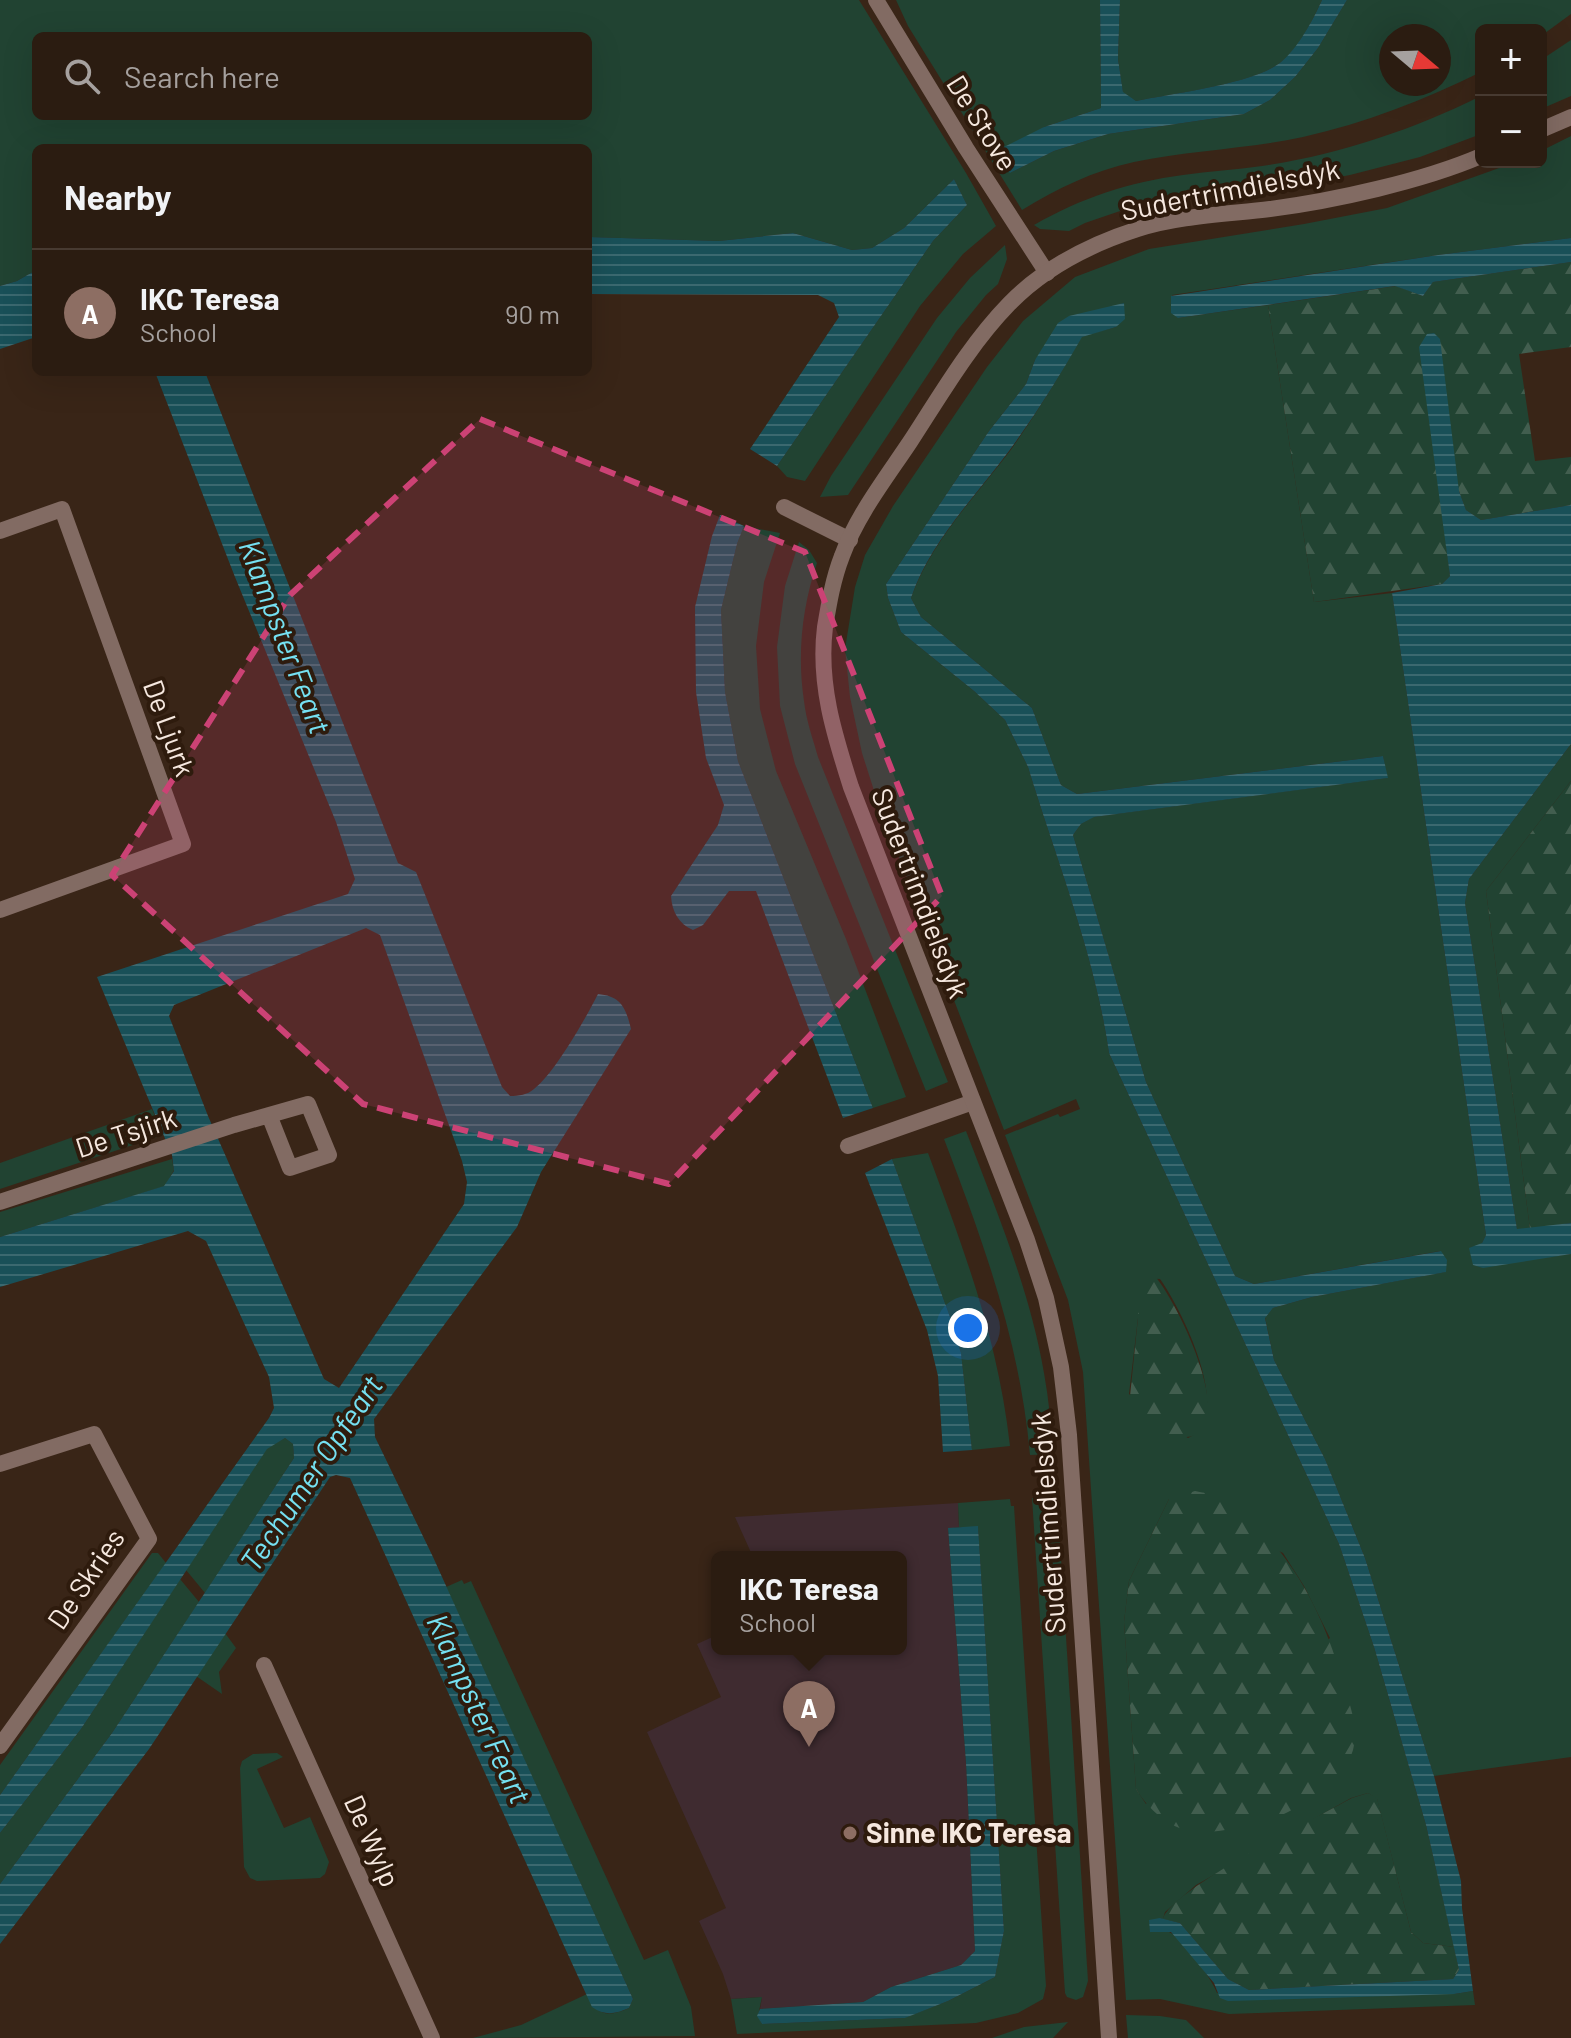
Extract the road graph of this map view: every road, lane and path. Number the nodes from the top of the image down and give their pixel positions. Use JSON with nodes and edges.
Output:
{"nodes":[{"id":1,"x":876,"y":0,"type":"edge"},
{"id":2,"x":1571,"y":117,"type":"edge"},
{"id":3,"x":1547,"y":127,"type":"edge"},
{"id":4,"x":1475,"y":159,"type":"edge"},
{"id":5,"x":1047,"y":273,"type":"junction"},
{"id":6,"x":784,"y":507,"type":"dead end"},
{"id":7,"x":0,"y":531,"type":"edge"},
{"id":8,"x":850,"y":540,"type":"junction"},
{"id":9,"x":0,"y":910,"type":"edge"},
{"id":10,"x":973,"y":1102,"type":"junction"},
{"id":11,"x":269,"y":1115,"type":"dead end"},
{"id":12,"x":848,"y":1146,"type":"dead end"},
{"id":13,"x":0,"y":1202,"type":"edge"},
{"id":14,"x":0,"y":1464,"type":"edge"},
{"id":15,"x":264,"y":1665,"type":"dead end"},
{"id":16,"x":0,"y":1746,"type":"edge"},
{"id":17,"x":432,"y":2038,"type":"edge"},
{"id":18,"x":1109,"y":2038,"type":"edge"}],
"edges":[{"from":1,"to":5,"type":"street","name":"De Stove"},
{"from":2,"to":3,"type":"street"},
{"from":4,"to":5,"type":"street","name":"Sudertrimdielsdyk"},
{"from":5,"to":8,"type":"street","name":"Sudertrimdielsdyk"},
{"from":6,"to":8,"type":"street"},
{"from":7,"to":9,"type":"street","name":"De Ljurk"},
{"from":8,"to":10,"type":"street","name":"Sudertrimdielsdyk"},
{"from":10,"to":12,"type":"street"},
{"from":10,"to":18,"type":"street","name":"Sudertrimdielsdyk"},
{"from":11,"to":13,"type":"street","name":"De Tsjirk"},
{"from":14,"to":16,"type":"street","name":"De Skries"},
{"from":15,"to":17,"type":"street","name":"De Wylp"}]}
